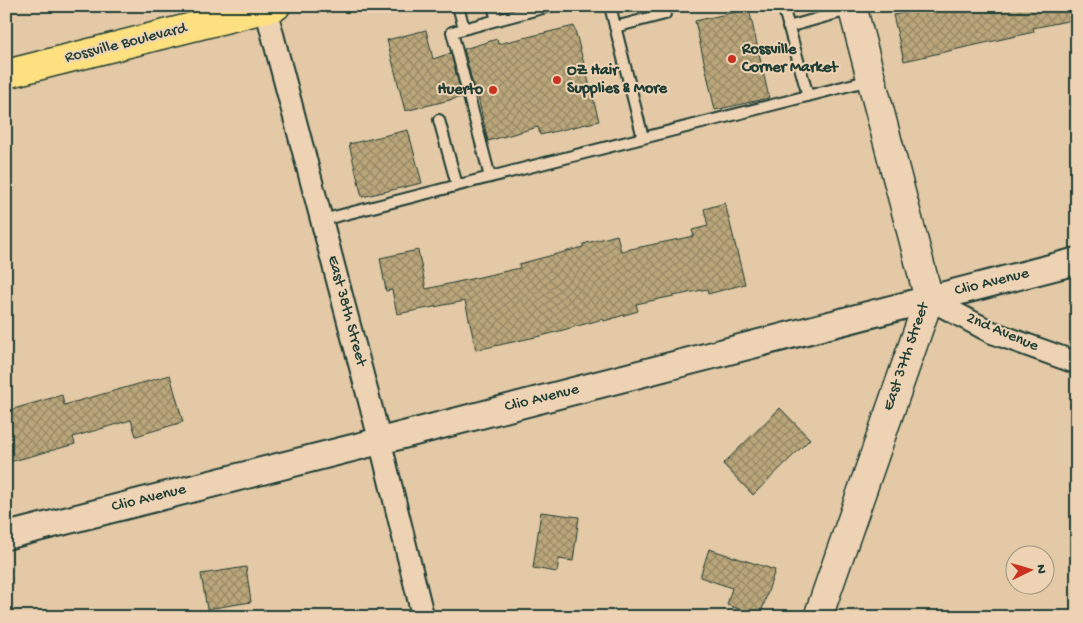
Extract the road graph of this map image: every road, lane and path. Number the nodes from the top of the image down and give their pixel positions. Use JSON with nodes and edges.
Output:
{"nodes":[{"id":1,"x":458,"y":6,"type":"edge"},
{"id":2,"x":492,"y":6,"type":"edge"},
{"id":3,"x":550,"y":6,"type":"edge"},
{"id":4,"x":610,"y":6,"type":"edge"},
{"id":5,"x":662,"y":6,"type":"edge"},
{"id":6,"x":783,"y":6,"type":"edge"},
{"id":7,"x":269,"y":7,"type":"edge"},
{"id":8,"x":852,"y":8,"type":"edge"},
{"id":9,"x":497,"y":20,"type":"junction"},
{"id":10,"x":788,"y":26,"type":"junction"},
{"id":11,"x":615,"y":27,"type":"junction"},
{"id":12,"x":464,"y":28,"type":"junction"},
{"id":13,"x":6,"y":74,"type":"edge"},
{"id":14,"x":871,"y":80,"type":"junction"},
{"id":15,"x":808,"y":96,"type":"junction"},
{"id":16,"x":439,"y":120,"type":"dead end"},
{"id":17,"x":643,"y":138,"type":"junction"},
{"id":18,"x":490,"y":177,"type":"junction"},
{"id":19,"x":457,"y":185,"type":"junction"},
{"id":20,"x":322,"y":220,"type":"junction"},
{"id":21,"x":1077,"y":261,"type":"edge"},
{"id":22,"x":928,"y":299,"type":"junction"},
{"id":23,"x":1077,"y":362,"type":"edge"},
{"id":24,"x":380,"y":441,"type":"junction"},
{"id":25,"x":6,"y":536,"type":"edge"},
{"id":26,"x":423,"y":617,"type":"edge"},
{"id":27,"x":818,"y":617,"type":"edge"}],
"edges":[{"from":1,"to":12,"type":"lane"},
{"from":2,"to":9,"type":"lane"},
{"from":3,"to":9,"type":"lane"},
{"from":4,"to":11,"type":"lane"},
{"from":5,"to":11,"type":"lane"},
{"from":6,"to":10,"type":"lane"},
{"from":7,"to":13,"type":"highway","name":"Rossville Boulevard"},
{"from":7,"to":20,"type":"street","name":"East 38th Street"},
{"from":8,"to":10,"type":"lane"},
{"from":8,"to":14,"type":"main road","name":"East 37th Street"},
{"from":9,"to":12,"type":"lane"},
{"from":10,"to":15,"type":"lane"},
{"from":11,"to":17,"type":"lane"},
{"from":12,"to":18,"type":"lane"},
{"from":14,"to":15,"type":"lane"},
{"from":14,"to":22,"type":"main road","name":"East 37th Street"},
{"from":15,"to":17,"type":"lane"},
{"from":16,"to":19,"type":"lane"},
{"from":17,"to":18,"type":"lane"},
{"from":18,"to":19,"type":"lane"},
{"from":19,"to":20,"type":"lane"},
{"from":20,"to":24,"type":"street","name":"East 38th Street"},
{"from":21,"to":22,"type":"street","name":"Clio Avenue"},
{"from":22,"to":23,"type":"street","name":"2nd Avenue"},
{"from":22,"to":24,"type":"street","name":"Clio Avenue"},
{"from":22,"to":27,"type":"main road","name":"East 37th Street"},
{"from":24,"to":25,"type":"street","name":"Clio Avenue"},
{"from":24,"to":26,"type":"street","name":"East 38th Street"}]}
